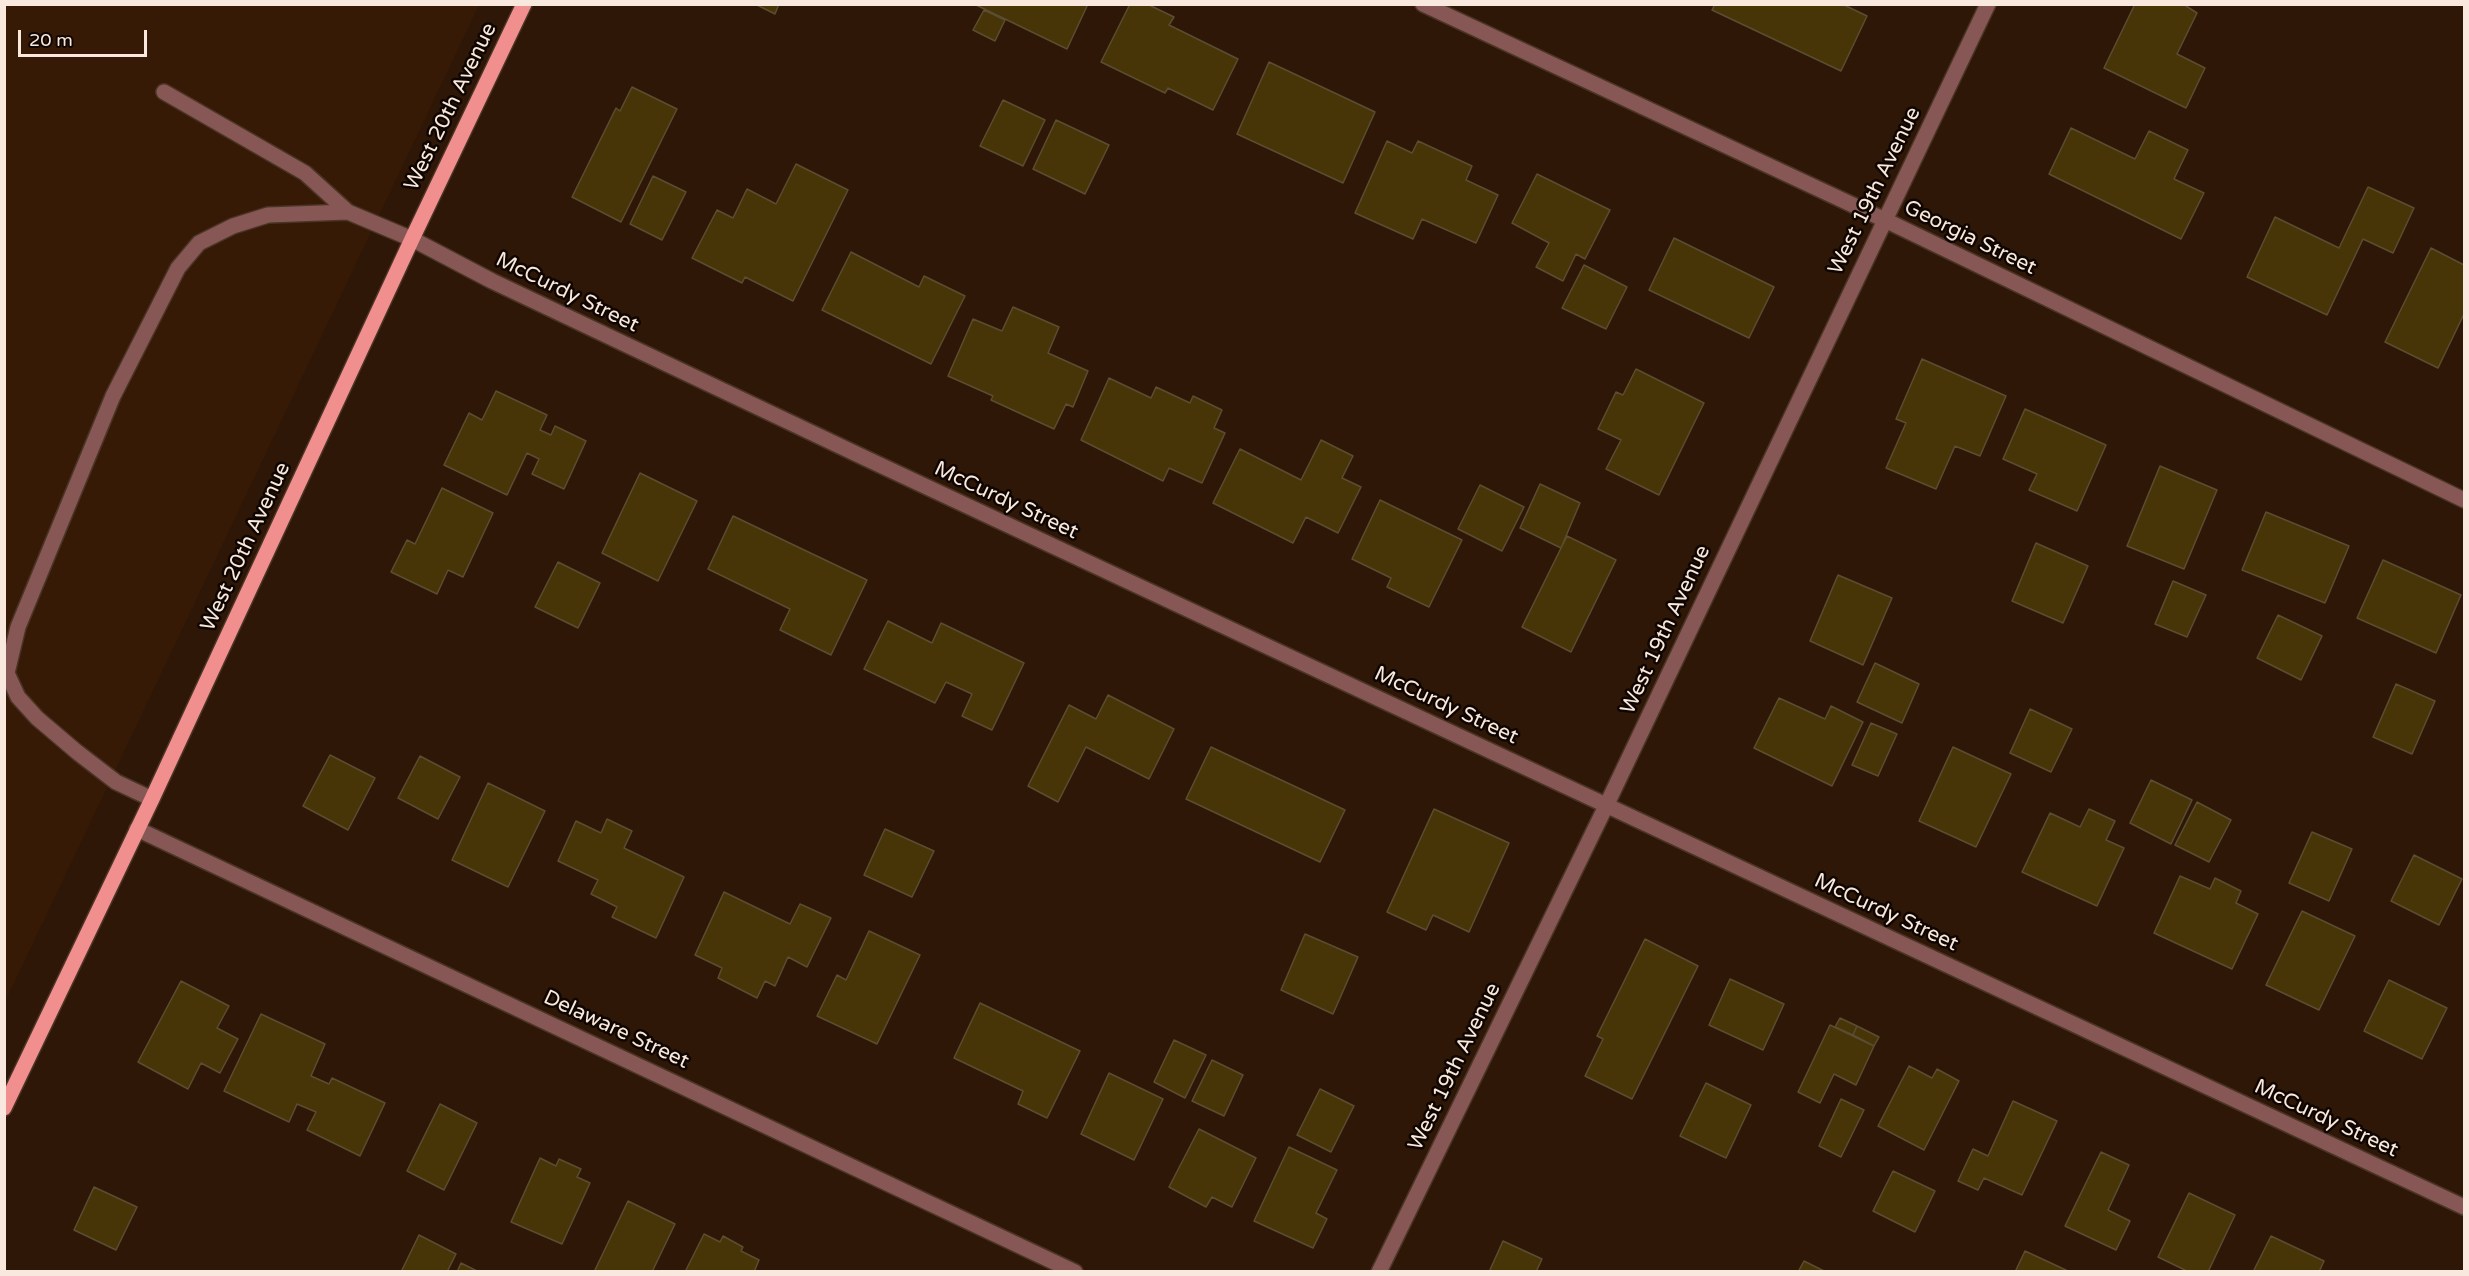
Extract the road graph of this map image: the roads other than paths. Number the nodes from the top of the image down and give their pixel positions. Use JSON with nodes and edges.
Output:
{"nodes":[{"id":1,"x":524,"y":4,"type":"edge"},
{"id":2,"x":1423,"y":4,"type":"edge"},
{"id":3,"x":1988,"y":4,"type":"edge"},
{"id":4,"x":164,"y":92,"type":"dead end"},
{"id":5,"x":348,"y":212,"type":"junction"},
{"id":6,"x":1885,"y":220,"type":"junction"},
{"id":7,"x":412,"y":239,"type":"junction"},
{"id":8,"x":2464,"y":500,"type":"edge"},
{"id":9,"x":152,"y":799,"type":"junction"},
{"id":10,"x":1606,"y":804,"type":"junction"},
{"id":11,"x":137,"y":829,"type":"junction"},
{"id":12,"x":4,"y":1107,"type":"edge"},
{"id":13,"x":2464,"y":1208,"type":"edge"},
{"id":14,"x":1075,"y":1272,"type":"edge"},
{"id":15,"x":1379,"y":1272,"type":"edge"}],
"edges":[{"from":1,"to":7,"type":"main road","name":"West 20th Avenue"},
{"from":2,"to":6,"type":"street","name":"Georgia Street"},
{"from":3,"to":6,"type":"street","name":"West 19th Avenue"},
{"from":4,"to":5,"type":"street"},
{"from":5,"to":7,"type":"street","name":"McCurdy Street"},
{"from":5,"to":9,"type":"street"},
{"from":6,"to":8,"type":"street","name":"Georgia Street"},
{"from":6,"to":10,"type":"street","name":"West 19th Avenue"},
{"from":7,"to":9,"type":"main road","name":"West 20th Avenue"},
{"from":7,"to":10,"type":"street","name":"McCurdy Street"},
{"from":9,"to":11,"type":"main road","name":"West 20th Avenue"},
{"from":10,"to":13,"type":"street","name":"McCurdy Street"},
{"from":10,"to":15,"type":"street","name":"West 19th Avenue"},
{"from":11,"to":12,"type":"main road","name":"West 20th Avenue"},
{"from":11,"to":14,"type":"street","name":"Delaware Street"}]}
